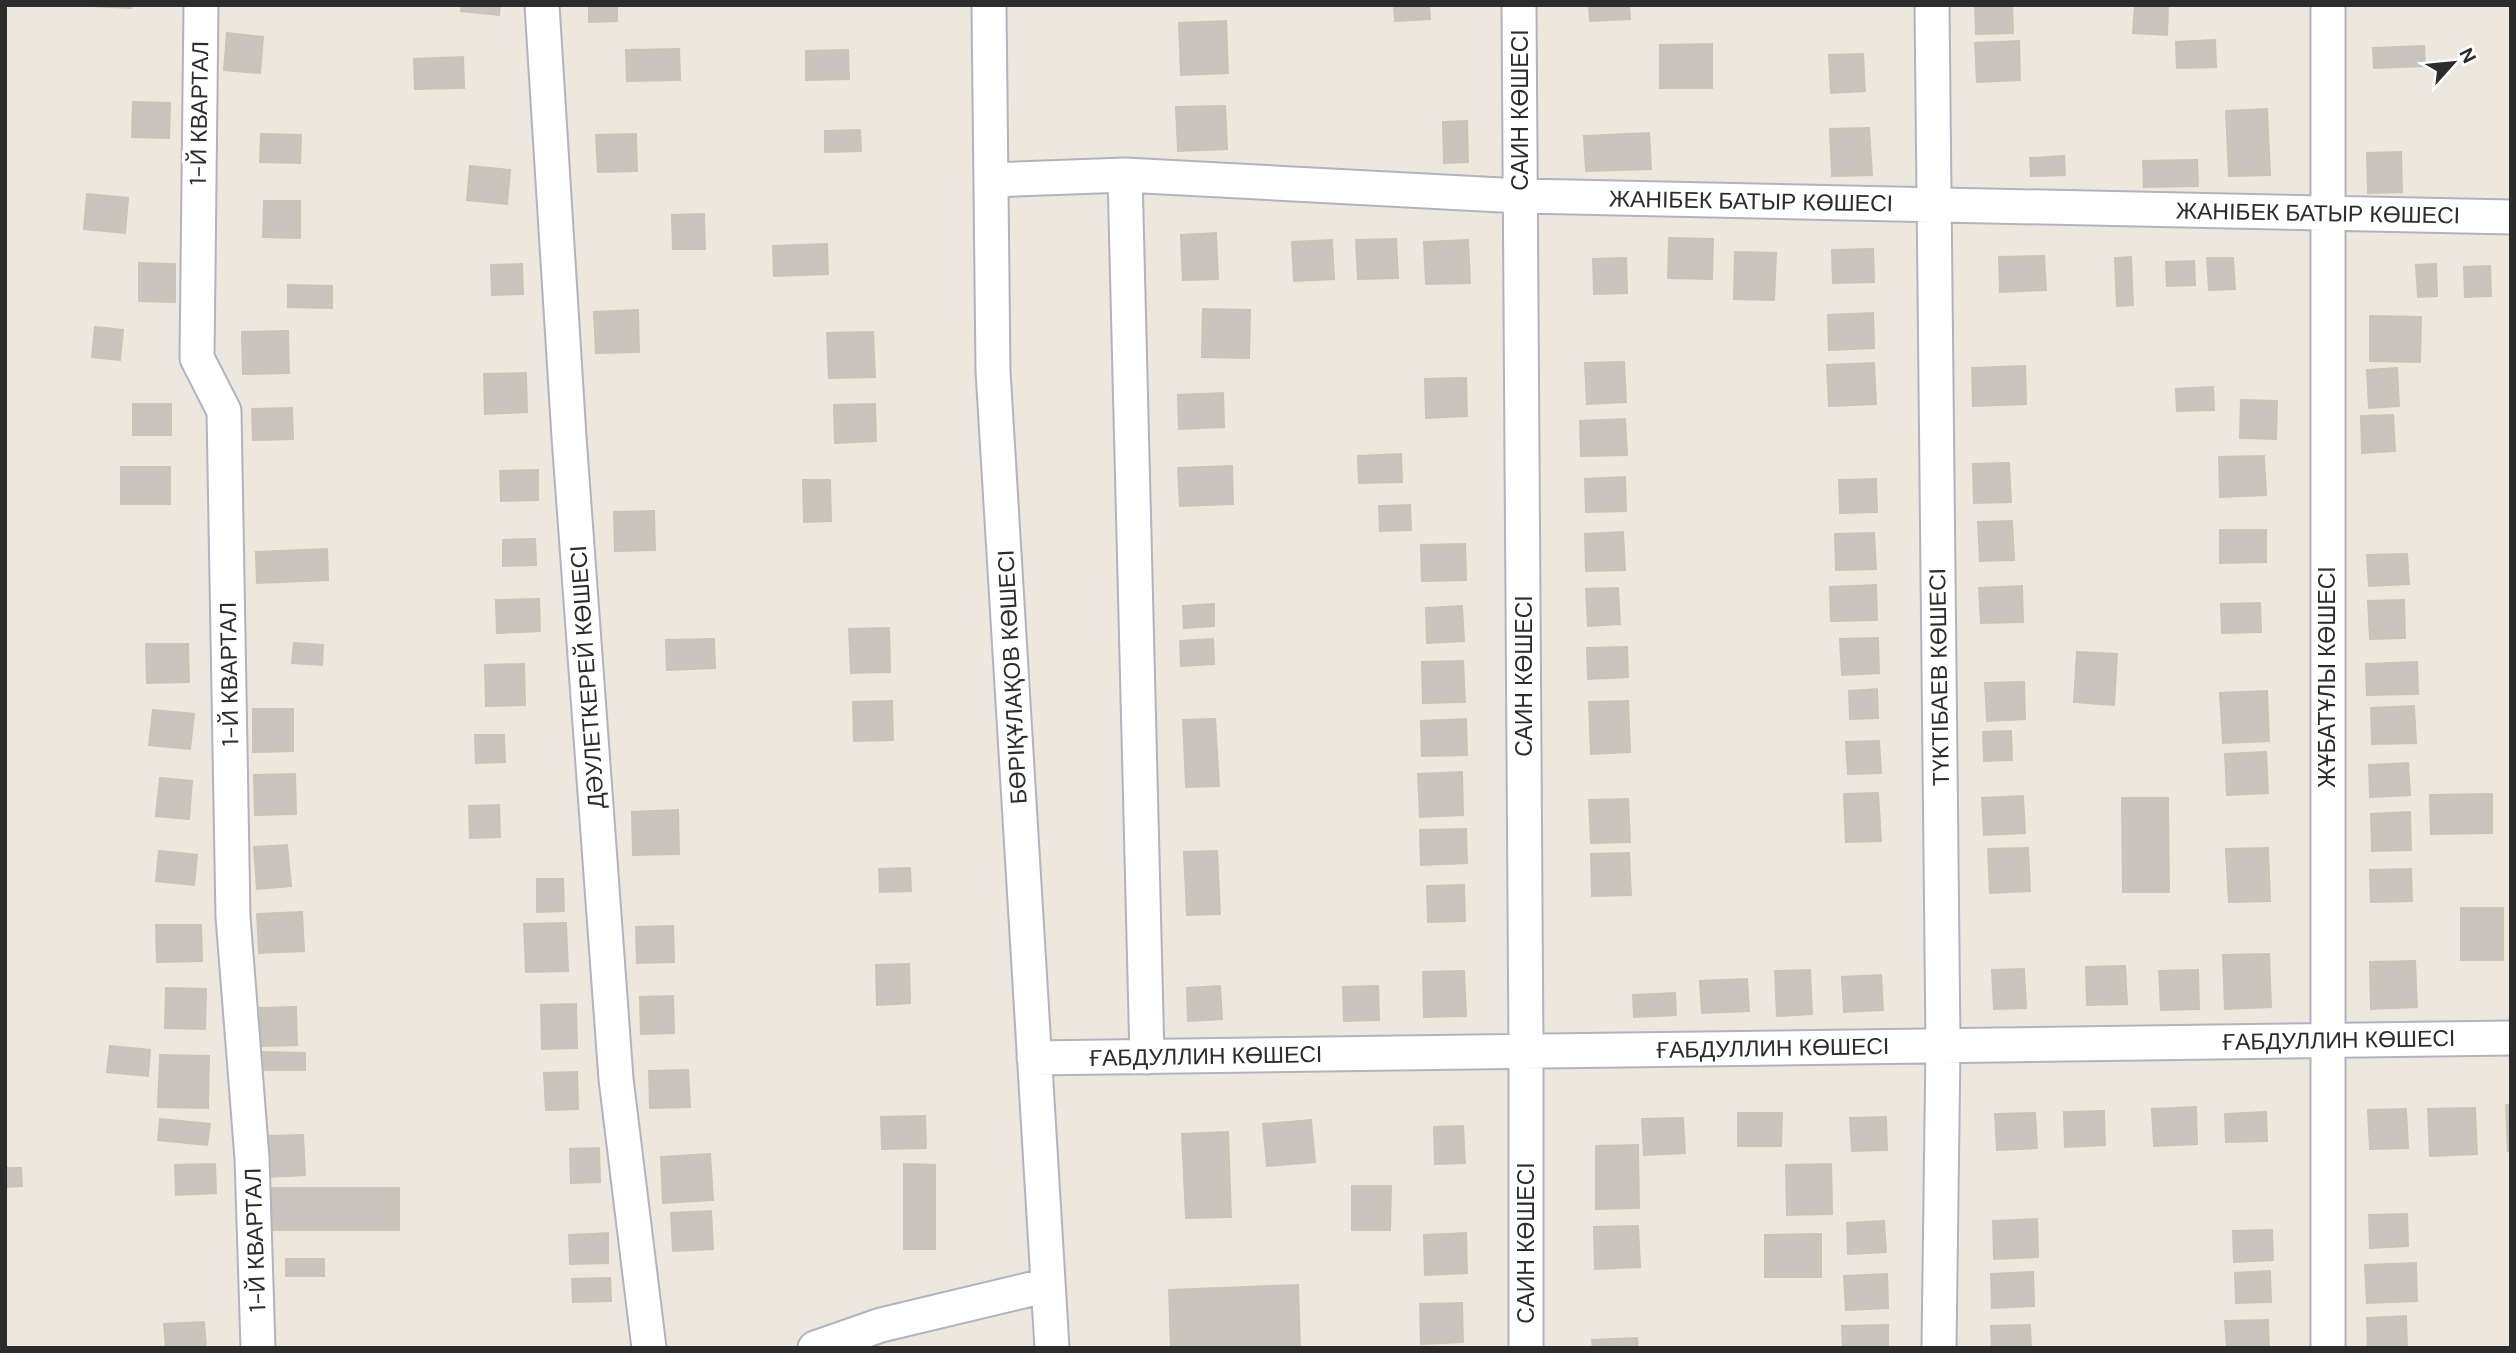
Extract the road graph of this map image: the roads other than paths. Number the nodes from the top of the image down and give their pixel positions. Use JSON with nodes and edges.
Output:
{"nodes":[{"id":1,"x":201,"y":5,"type":"edge"},
{"id":2,"x":542,"y":5,"type":"edge"},
{"id":3,"x":989,"y":5,"type":"edge"},
{"id":4,"x":1519,"y":5,"type":"edge"},
{"id":5,"x":1933,"y":5,"type":"edge"},
{"id":6,"x":2328,"y":5,"type":"edge"},
{"id":7,"x":1125,"y":175,"type":"junction"},
{"id":8,"x":991,"y":180,"type":"junction"},
{"id":9,"x":1520,"y":195,"type":"junction"},
{"id":10,"x":1934,"y":205,"type":"junction"},
{"id":11,"x":2328,"y":213,"type":"junction"},
{"id":12,"x":2511,"y":217,"type":"edge"},
{"id":13,"x":2511,"y":1038,"type":"edge"},
{"id":14,"x":2327,"y":1040,"type":"junction"},
{"id":15,"x":1943,"y":1045,"type":"junction"},
{"id":16,"x":1526,"y":1051,"type":"junction"},
{"id":17,"x":1147,"y":1057,"type":"junction"},
{"id":18,"x":1034,"y":1058,"type":"junction"},
{"id":19,"x":1048,"y":1285,"type":"junction"},
{"id":20,"x":258,"y":1348,"type":"edge"},
{"id":21,"x":649,"y":1348,"type":"edge"},
{"id":22,"x":815,"y":1348,"type":"edge"},
{"id":23,"x":1052,"y":1348,"type":"edge"},
{"id":24,"x":1525,"y":1348,"type":"edge"},
{"id":25,"x":1939,"y":1348,"type":"edge"},
{"id":26,"x":2328,"y":1348,"type":"edge"}],
"edges":[{"from":1,"to":20,"type":"street","name":"1-Й КВАРТАЛ"},
{"from":2,"to":21,"type":"street","name":"ДӘУЛЕТКЕРЕЙ КӨШЕСІ"},
{"from":3,"to":8,"type":"street","name":"БӨРІҚҰЛАҚОВ КӨШЕСІ"},
{"from":4,"to":9,"type":"street","name":"САИН КӨШЕСІ"},
{"from":5,"to":10,"type":"street","name":"ТҮКТІБАЕВ КӨШЕСІ"},
{"from":6,"to":11,"type":"street","name":"ЖҰБАТҰЛЫ КӨШЕСІ"},
{"from":7,"to":8,"type":"street","name":"ЖАНІБЕК БАТЫР КӨШЕСІ"},
{"from":7,"to":9,"type":"street","name":"ЖАНІБЕК БАТЫР КӨШЕСІ"},
{"from":7,"to":17,"type":"street"},
{"from":8,"to":18,"type":"street","name":"БӨРІҚҰЛАҚОВ КӨШЕСІ"},
{"from":9,"to":10,"type":"street","name":"ЖАНІБЕК БАТЫР КӨШЕСІ"},
{"from":9,"to":16,"type":"street","name":"САИН КӨШЕСІ"},
{"from":10,"to":11,"type":"street","name":"ЖАНІБЕК БАТЫР КӨШЕСІ"},
{"from":10,"to":15,"type":"street","name":"ТҮКТІБАЕВ КӨШЕСІ"},
{"from":11,"to":12,"type":"street","name":"ЖАНІБЕК БАТЫР КӨШЕСІ"},
{"from":11,"to":14,"type":"street","name":"ЖҰБАТҰЛЫ КӨШЕСІ"},
{"from":13,"to":14,"type":"street","name":"ҒАБДУЛЛИН КӨШЕСІ"},
{"from":14,"to":15,"type":"street","name":"ҒАБДУЛЛИН КӨШЕСІ"},
{"from":14,"to":26,"type":"street","name":"ЖҰБАТҰЛЫ КӨШЕСІ"},
{"from":15,"to":16,"type":"street","name":"ҒАБДУЛЛИН КӨШЕСІ"},
{"from":15,"to":25,"type":"street","name":"ТҮКТІБАЕВ КӨШЕСІ"},
{"from":16,"to":17,"type":"street","name":"ҒАБДУЛЛИН КӨШЕСІ"},
{"from":16,"to":24,"type":"street","name":"САИН КӨШЕСІ"},
{"from":17,"to":18,"type":"street","name":"ҒАБДУЛЛИН КӨШЕСІ"},
{"from":18,"to":19,"type":"street","name":"БӨРІҚҰЛАҚОВ КӨШЕСІ"},
{"from":19,"to":22,"type":"street"},
{"from":19,"to":23,"type":"street","name":"БӨРІҚҰЛАҚОВ КӨШЕСІ"}]}
